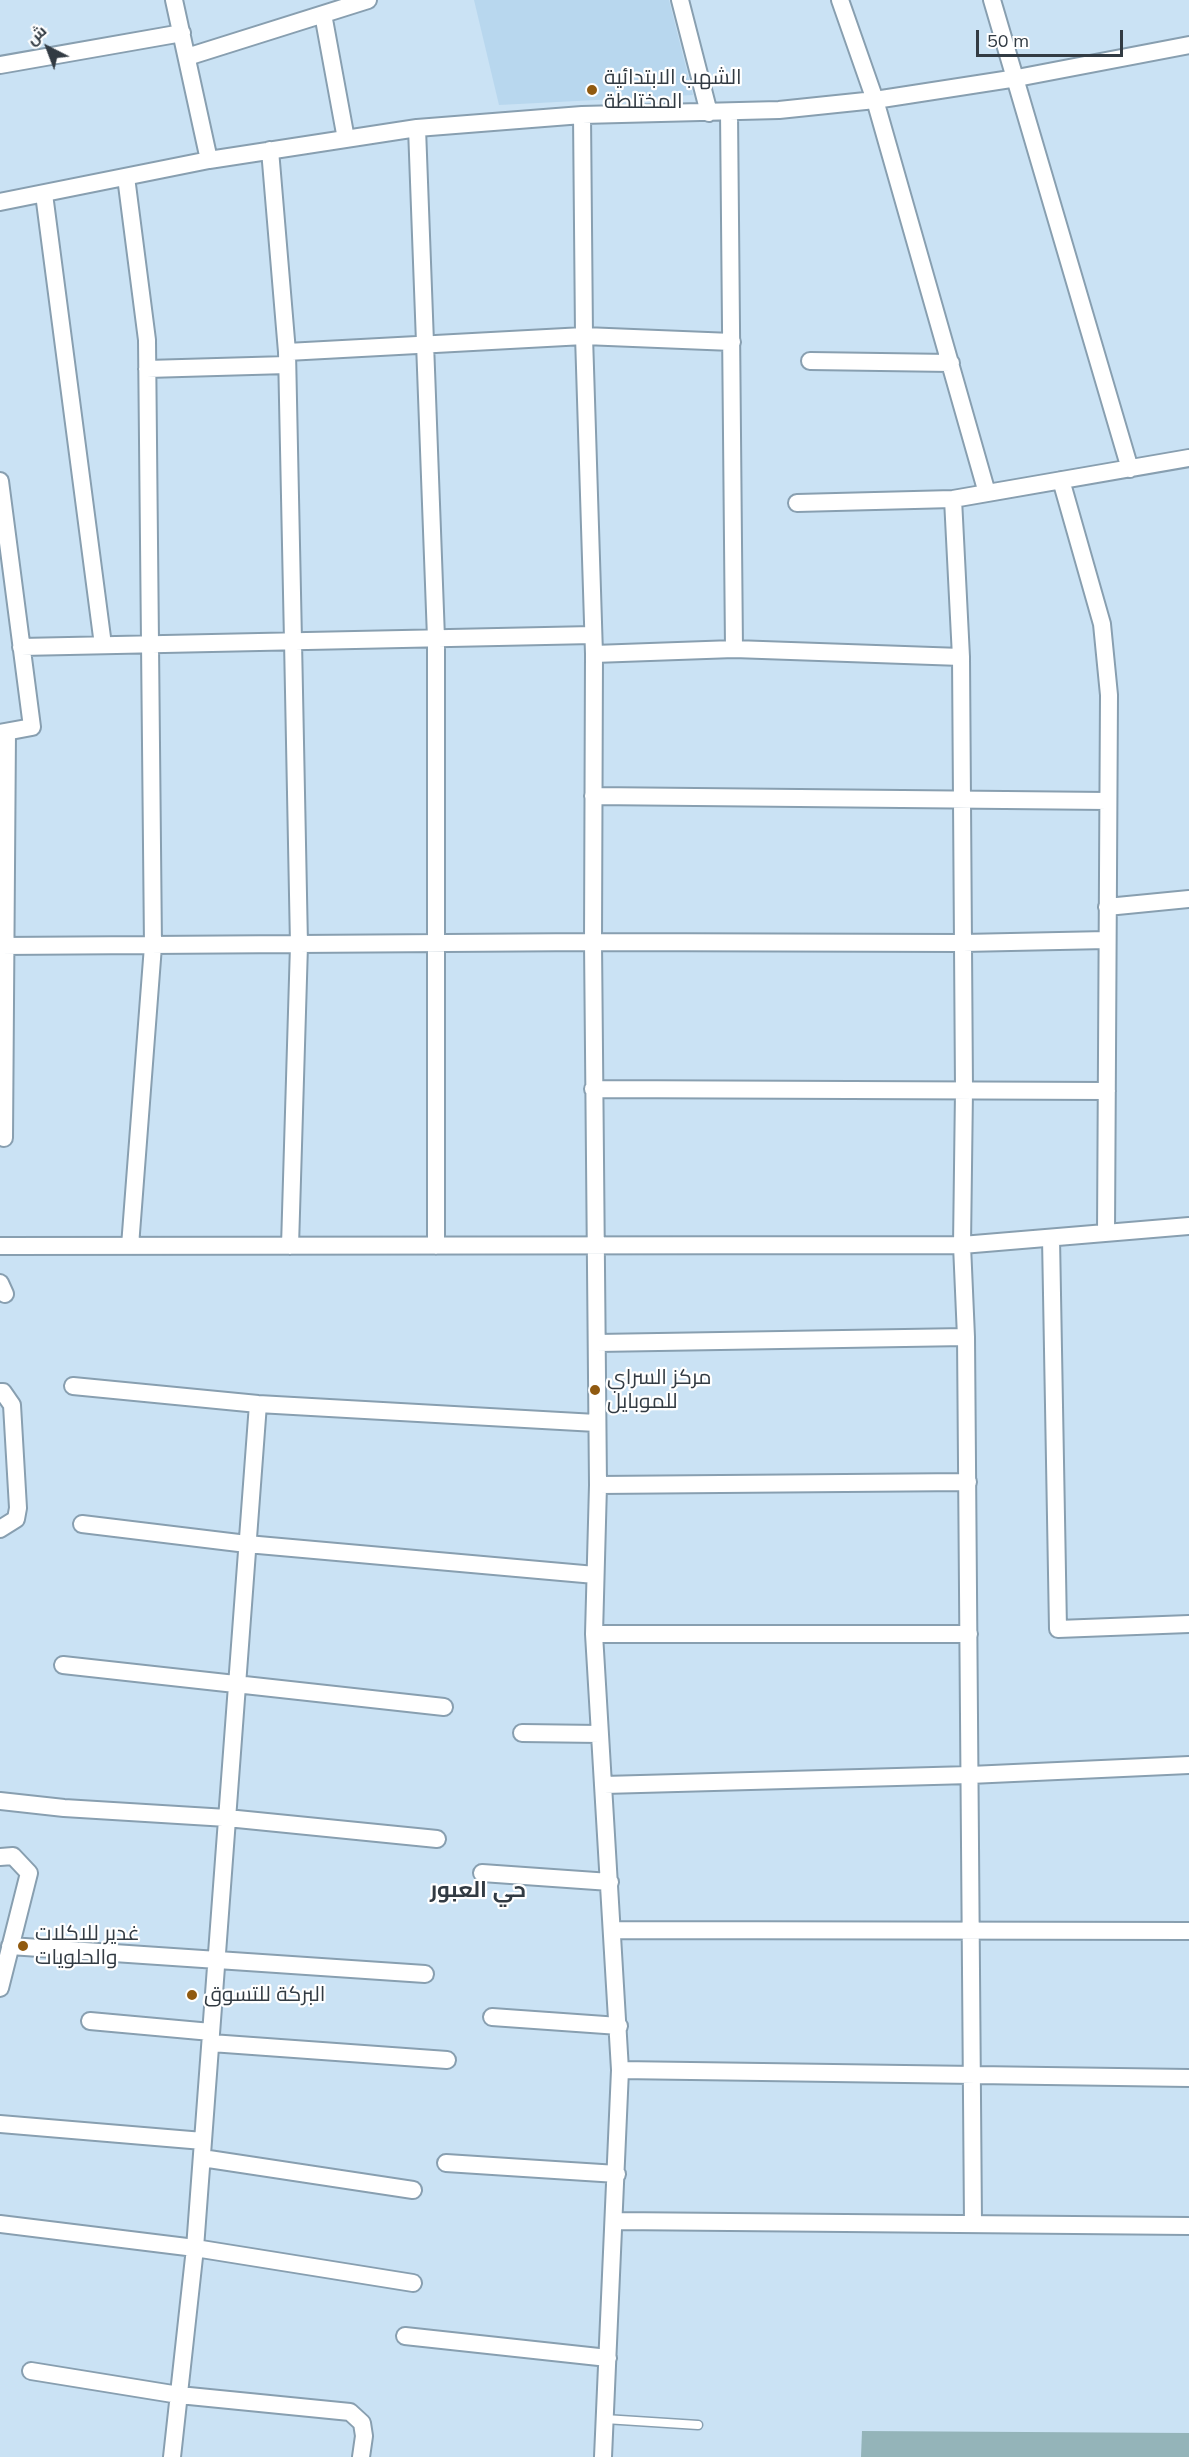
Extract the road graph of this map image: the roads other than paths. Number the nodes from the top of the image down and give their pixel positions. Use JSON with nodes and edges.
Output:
{"nodes":[{"id":1,"x":174,"y":0,"type":"edge"},
{"id":2,"x":368,"y":0,"type":"edge"},
{"id":3,"x":680,"y":0,"type":"edge"},
{"id":4,"x":840,"y":0,"type":"edge"},
{"id":5,"x":992,"y":0,"type":"edge"},
{"id":6,"x":323,"y":14,"type":"junction"},
{"id":7,"x":182,"y":33,"type":"junction"},
{"id":8,"x":1189,"y":45,"type":"edge"},
{"id":9,"x":187,"y":57,"type":"junction"},
{"id":10,"x":0,"y":65,"type":"edge"},
{"id":11,"x":1017,"y":78,"type":"junction"},
{"id":12,"x":875,"y":100,"type":"junction"},
{"id":13,"x":729,"y":112,"type":"junction"},
{"id":14,"x":709,"y":113,"type":"junction"},
{"id":15,"x":582,"y":116,"type":"junction"},
{"id":16,"x":417,"y":128,"type":"junction"},
{"id":17,"x":346,"y":139,"type":"junction"},
{"id":18,"x":270,"y":150,"type":"junction"},
{"id":19,"x":209,"y":160,"type":"junction"},
{"id":20,"x":126,"y":177,"type":"junction"},
{"id":21,"x":44,"y":194,"type":"junction"},
{"id":22,"x":0,"y":202,"type":"edge"},
{"id":23,"x":584,"y":336,"type":"junction"},
{"id":24,"x":732,"y":342,"type":"junction"},
{"id":25,"x":425,"y":344,"type":"junction"},
{"id":26,"x":287,"y":359,"type":"junction"},
{"id":27,"x":810,"y":361,"type":"dead end"},
{"id":28,"x":951,"y":363,"type":"junction"},
{"id":29,"x":147,"y":369,"type":"junction"},
{"id":30,"x":1188,"y":463,"type":"edge"},
{"id":31,"x":1130,"y":468,"type":"junction"},
{"id":32,"x":1061,"y":480,"type":"junction"},
{"id":33,"x":0,"y":481,"type":"edge"},
{"id":34,"x":987,"y":493,"type":"junction"},
{"id":35,"x":952,"y":499,"type":"junction"},
{"id":36,"x":1,"y":500,"type":"edge"},
{"id":37,"x":797,"y":503,"type":"dead end"},
{"id":38,"x":593,"y":635,"type":"junction"},
{"id":39,"x":436,"y":638,"type":"junction"},
{"id":40,"x":293,"y":641,"type":"junction"},
{"id":41,"x":151,"y":644,"type":"junction"},
{"id":42,"x":102,"y":645,"type":"junction"},
{"id":43,"x":21,"y":647,"type":"junction"},
{"id":44,"x":734,"y":650,"type":"junction"},
{"id":45,"x":594,"y":654,"type":"junction"},
{"id":46,"x":961,"y":657,"type":"junction"},
{"id":47,"x":3,"y":732,"type":"edge"},
{"id":48,"x":593,"y":796,"type":"junction"},
{"id":49,"x":962,"y":800,"type":"junction"},
{"id":50,"x":1108,"y":801,"type":"junction"},
{"id":51,"x":1189,"y":899,"type":"edge"},
{"id":52,"x":1107,"y":907,"type":"junction"},
{"id":53,"x":1107,"y":940,"type":"junction"},
{"id":54,"x":592,"y":942,"type":"junction"},
{"id":55,"x":963,"y":943,"type":"junction"},
{"id":56,"x":437,"y":944,"type":"junction"},
{"id":57,"x":299,"y":945,"type":"junction"},
{"id":58,"x":3,"y":946,"type":"edge"},
{"id":59,"x":153,"y":946,"type":"junction"},
{"id":60,"x":594,"y":1089,"type":"junction"},
{"id":61,"x":964,"y":1090,"type":"junction"},
{"id":62,"x":1107,"y":1091,"type":"junction"},
{"id":63,"x":4,"y":1138,"type":"dead end"},
{"id":64,"x":1189,"y":1226,"type":"edge"},
{"id":65,"x":1106,"y":1233,"type":"junction"},
{"id":66,"x":1051,"y":1238,"type":"junction"},
{"id":67,"x":962,"y":1245,"type":"junction"},
{"id":68,"x":0,"y":1246,"type":"edge"},
{"id":69,"x":130,"y":1246,"type":"junction"},
{"id":70,"x":290,"y":1246,"type":"junction"},
{"id":71,"x":436,"y":1246,"type":"junction"},
{"id":72,"x":595,"y":1246,"type":"junction"},
{"id":73,"x":966,"y":1337,"type":"junction"},
{"id":74,"x":597,"y":1343,"type":"junction"},
{"id":75,"x":73,"y":1386,"type":"dead end"},
{"id":76,"x":0,"y":1392,"type":"edge"},
{"id":77,"x":258,"y":1404,"type":"junction"},
{"id":78,"x":596,"y":1423,"type":"junction"},
{"id":79,"x":968,"y":1482,"type":"junction"},
{"id":80,"x":598,"y":1485,"type":"junction"},
{"id":81,"x":82,"y":1524,"type":"dead end"},
{"id":82,"x":0,"y":1529,"type":"edge"},
{"id":83,"x":248,"y":1544,"type":"junction"},
{"id":84,"x":595,"y":1575,"type":"junction"},
{"id":85,"x":1189,"y":1624,"type":"edge"},
{"id":86,"x":594,"y":1634,"type":"junction"},
{"id":87,"x":969,"y":1634,"type":"junction"},
{"id":88,"x":63,"y":1665,"type":"dead end"},
{"id":89,"x":237,"y":1684,"type":"junction"},
{"id":90,"x":444,"y":1707,"type":"dead end"},
{"id":91,"x":522,"y":1733,"type":"dead end"},
{"id":92,"x":600,"y":1734,"type":"junction"},
{"id":93,"x":1189,"y":1765,"type":"edge"},
{"id":94,"x":970,"y":1776,"type":"junction"},
{"id":95,"x":604,"y":1785,"type":"junction"},
{"id":96,"x":0,"y":1801,"type":"edge"},
{"id":97,"x":227,"y":1818,"type":"junction"},
{"id":98,"x":437,"y":1839,"type":"dead end"},
{"id":99,"x":0,"y":1857,"type":"edge"},
{"id":100,"x":482,"y":1873,"type":"dead end"},
{"id":101,"x":610,"y":1882,"type":"junction"},
{"id":102,"x":613,"y":1930,"type":"junction"},
{"id":103,"x":971,"y":1930,"type":"junction"},
{"id":104,"x":1189,"y":1931,"type":"edge"},
{"id":105,"x":10,"y":1946,"type":"junction"},
{"id":106,"x":217,"y":1959,"type":"junction"},
{"id":107,"x":425,"y":1974,"type":"dead end"},
{"id":108,"x":0,"y":1988,"type":"edge"},
{"id":109,"x":492,"y":2017,"type":"dead end"},
{"id":110,"x":90,"y":2021,"type":"dead end"},
{"id":111,"x":619,"y":2026,"type":"junction"},
{"id":112,"x":211,"y":2038,"type":"junction"},
{"id":113,"x":447,"y":2061,"type":"dead end"},
{"id":114,"x":620,"y":2070,"type":"junction"},
{"id":115,"x":972,"y":2075,"type":"junction"},
{"id":116,"x":1189,"y":2078,"type":"edge"},
{"id":117,"x":0,"y":2124,"type":"edge"},
{"id":118,"x":203,"y":2141,"type":"junction"},
{"id":119,"x":202,"y":2158,"type":"junction"},
{"id":120,"x":446,"y":2163,"type":"dead end"},
{"id":121,"x":617,"y":2174,"type":"junction"},
{"id":122,"x":413,"y":2190,"type":"dead end"},
{"id":123,"x":615,"y":2221,"type":"junction"},
{"id":124,"x":0,"y":2224,"type":"edge"},
{"id":125,"x":974,"y":2224,"type":"junction"},
{"id":126,"x":1189,"y":2226,"type":"edge"},
{"id":127,"x":195,"y":2248,"type":"junction"},
{"id":128,"x":413,"y":2283,"type":"dead end"},
{"id":129,"x":405,"y":2336,"type":"dead end"},
{"id":130,"x":608,"y":2358,"type":"junction"},
{"id":131,"x":31,"y":2371,"type":"dead end"},
{"id":132,"x":179,"y":2395,"type":"junction"},
{"id":133,"x":605,"y":2419,"type":"junction"},
{"id":134,"x":698,"y":2425,"type":"dead end"},
{"id":135,"x":172,"y":2457,"type":"edge"},
{"id":136,"x":361,"y":2457,"type":"edge"},
{"id":137,"x":603,"y":2457,"type":"edge"}],
"edges":[{"from":1,"to":7,"type":"street"},
{"from":2,"to":6,"type":"street"},
{"from":3,"to":14,"type":"street"},
{"from":4,"to":12,"type":"street"},
{"from":5,"to":11,"type":"street"},
{"from":6,"to":9,"type":"street"},
{"from":6,"to":17,"type":"street"},
{"from":7,"to":9,"type":"street"},
{"from":7,"to":10,"type":"street"},
{"from":8,"to":11,"type":"street"},
{"from":9,"to":19,"type":"street"},
{"from":11,"to":12,"type":"street"},
{"from":11,"to":31,"type":"street"},
{"from":12,"to":13,"type":"street"},
{"from":12,"to":28,"type":"street"},
{"from":13,"to":14,"type":"street"},
{"from":13,"to":24,"type":"street"},
{"from":14,"to":15,"type":"street"},
{"from":15,"to":16,"type":"street"},
{"from":15,"to":23,"type":"street"},
{"from":16,"to":17,"type":"street"},
{"from":16,"to":25,"type":"street"},
{"from":17,"to":18,"type":"street"},
{"from":18,"to":19,"type":"street"},
{"from":18,"to":26,"type":"street"},
{"from":19,"to":20,"type":"street"},
{"from":20,"to":21,"type":"street"},
{"from":20,"to":29,"type":"street"},
{"from":21,"to":22,"type":"street"},
{"from":21,"to":42,"type":"street"},
{"from":23,"to":24,"type":"street"},
{"from":23,"to":25,"type":"street"},
{"from":23,"to":38,"type":"street"},
{"from":24,"to":44,"type":"street"},
{"from":25,"to":26,"type":"street"},
{"from":25,"to":39,"type":"street"},
{"from":26,"to":29,"type":"street"},
{"from":26,"to":40,"type":"street"},
{"from":27,"to":28,"type":"street"},
{"from":28,"to":34,"type":"street"},
{"from":29,"to":41,"type":"street"},
{"from":30,"to":31,"type":"street"},
{"from":31,"to":32,"type":"street"},
{"from":32,"to":34,"type":"street"},
{"from":32,"to":50,"type":"street"},
{"from":33,"to":36,"type":"street"},
{"from":34,"to":35,"type":"street"},
{"from":35,"to":37,"type":"street"},
{"from":35,"to":46,"type":"street"},
{"from":36,"to":43,"type":"street"},
{"from":38,"to":39,"type":"street"},
{"from":38,"to":45,"type":"street"},
{"from":39,"to":40,"type":"street"},
{"from":39,"to":56,"type":"street"},
{"from":40,"to":41,"type":"street"},
{"from":40,"to":57,"type":"street"},
{"from":41,"to":42,"type":"street"},
{"from":41,"to":59,"type":"street"},
{"from":42,"to":43,"type":"street"},
{"from":43,"to":47,"type":"street"},
{"from":44,"to":45,"type":"street"},
{"from":44,"to":46,"type":"street"},
{"from":45,"to":48,"type":"street"},
{"from":46,"to":49,"type":"street"},
{"from":47,"to":58,"type":"street"},
{"from":48,"to":49,"type":"street"},
{"from":48,"to":54,"type":"street"},
{"from":49,"to":50,"type":"street"},
{"from":49,"to":55,"type":"street"},
{"from":50,"to":52,"type":"street"},
{"from":51,"to":52,"type":"street"},
{"from":52,"to":53,"type":"street"},
{"from":53,"to":55,"type":"street"},
{"from":53,"to":62,"type":"street"},
{"from":54,"to":55,"type":"street"},
{"from":54,"to":56,"type":"street"},
{"from":54,"to":60,"type":"street"},
{"from":55,"to":61,"type":"street"},
{"from":56,"to":57,"type":"street"},
{"from":56,"to":71,"type":"street"},
{"from":57,"to":59,"type":"street"},
{"from":57,"to":70,"type":"street"},
{"from":58,"to":59,"type":"street"},
{"from":58,"to":63,"type":"street"},
{"from":59,"to":69,"type":"street"},
{"from":60,"to":61,"type":"street"},
{"from":60,"to":72,"type":"street"},
{"from":61,"to":62,"type":"street"},
{"from":61,"to":67,"type":"street"},
{"from":62,"to":65,"type":"street"},
{"from":64,"to":65,"type":"street"},
{"from":65,"to":66,"type":"street"},
{"from":66,"to":67,"type":"street"},
{"from":66,"to":85,"type":"street"},
{"from":67,"to":72,"type":"street"},
{"from":67,"to":73,"type":"street"},
{"from":68,"to":69,"type":"street"},
{"from":69,"to":70,"type":"street"},
{"from":70,"to":71,"type":"street"},
{"from":71,"to":72,"type":"street"},
{"from":72,"to":74,"type":"street"},
{"from":73,"to":74,"type":"street"},
{"from":73,"to":79,"type":"street"},
{"from":74,"to":78,"type":"street"},
{"from":75,"to":77,"type":"street"},
{"from":76,"to":82,"type":"street"},
{"from":77,"to":78,"type":"street"},
{"from":77,"to":83,"type":"street"},
{"from":78,"to":80,"type":"street"},
{"from":79,"to":80,"type":"street"},
{"from":79,"to":87,"type":"street"},
{"from":80,"to":84,"type":"street"},
{"from":81,"to":83,"type":"street"},
{"from":83,"to":84,"type":"street"},
{"from":83,"to":89,"type":"street"},
{"from":84,"to":86,"type":"street"},
{"from":86,"to":87,"type":"street"},
{"from":86,"to":92,"type":"street"},
{"from":87,"to":94,"type":"street"},
{"from":88,"to":89,"type":"street"},
{"from":89,"to":90,"type":"street"},
{"from":89,"to":97,"type":"street"},
{"from":91,"to":92,"type":"street"},
{"from":92,"to":95,"type":"street"},
{"from":93,"to":94,"type":"street"},
{"from":94,"to":95,"type":"street"},
{"from":94,"to":103,"type":"street"},
{"from":95,"to":101,"type":"street"},
{"from":96,"to":97,"type":"street"},
{"from":97,"to":98,"type":"street"},
{"from":97,"to":106,"type":"street"},
{"from":99,"to":105,"type":"street"},
{"from":100,"to":101,"type":"street"},
{"from":101,"to":102,"type":"street"},
{"from":102,"to":103,"type":"street"},
{"from":102,"to":111,"type":"street"},
{"from":103,"to":104,"type":"street"},
{"from":103,"to":115,"type":"street"},
{"from":105,"to":106,"type":"street"},
{"from":105,"to":108,"type":"street"},
{"from":106,"to":107,"type":"street"},
{"from":106,"to":112,"type":"street"},
{"from":109,"to":111,"type":"street"},
{"from":110,"to":112,"type":"street"},
{"from":111,"to":114,"type":"street"},
{"from":112,"to":113,"type":"street"},
{"from":112,"to":118,"type":"street"},
{"from":114,"to":115,"type":"street"},
{"from":114,"to":121,"type":"street"},
{"from":115,"to":116,"type":"street"},
{"from":115,"to":125,"type":"street"},
{"from":117,"to":118,"type":"street"},
{"from":118,"to":119,"type":"street"},
{"from":119,"to":122,"type":"street"},
{"from":119,"to":127,"type":"street"},
{"from":120,"to":121,"type":"street"},
{"from":121,"to":123,"type":"street"},
{"from":123,"to":125,"type":"street"},
{"from":123,"to":130,"type":"street"},
{"from":124,"to":127,"type":"street"},
{"from":125,"to":126,"type":"street"},
{"from":127,"to":128,"type":"street"},
{"from":127,"to":132,"type":"street"},
{"from":129,"to":130,"type":"street"},
{"from":130,"to":133,"type":"street"},
{"from":131,"to":132,"type":"street"},
{"from":132,"to":135,"type":"street"},
{"from":132,"to":136,"type":"street"},
{"from":133,"to":134,"type":"lane"},
{"from":133,"to":137,"type":"street"}]}
